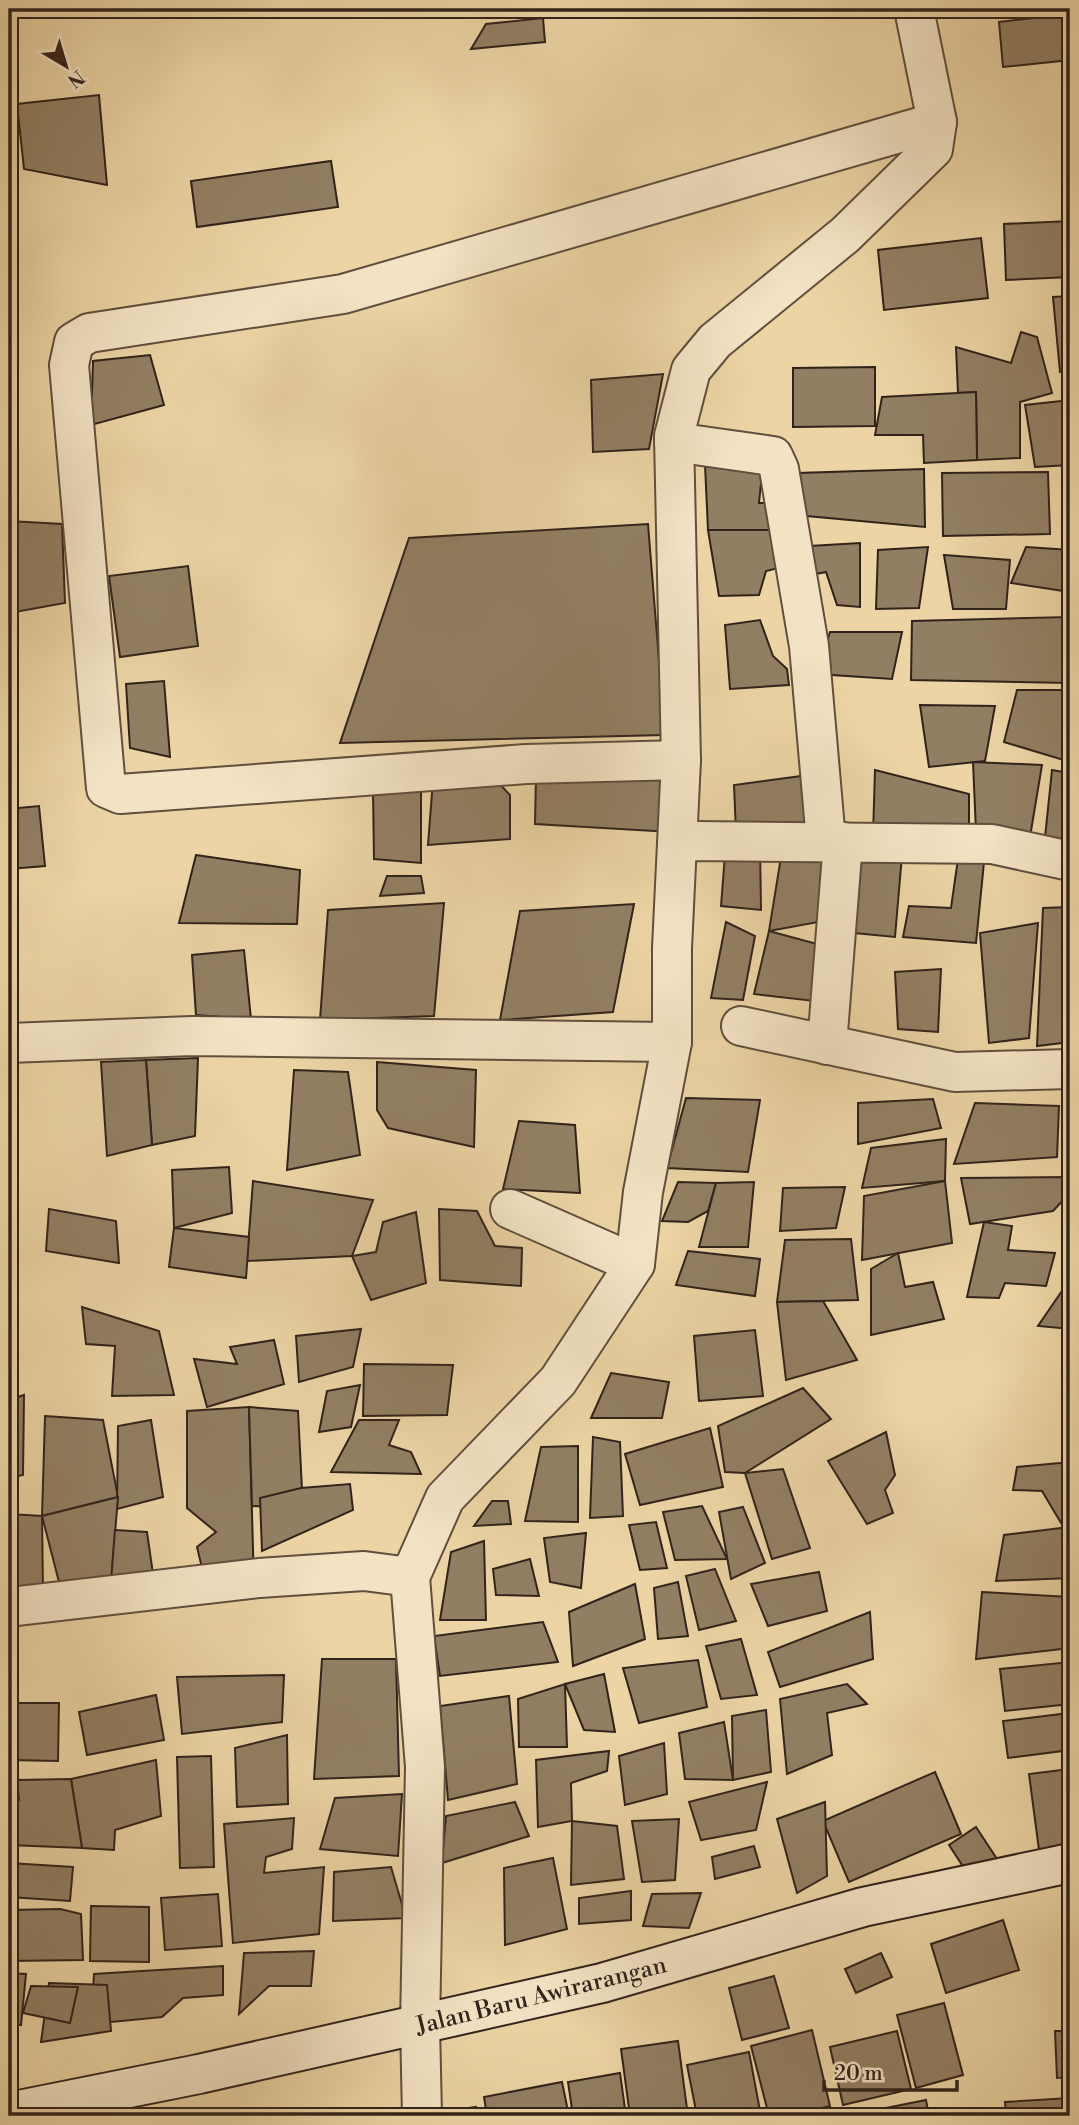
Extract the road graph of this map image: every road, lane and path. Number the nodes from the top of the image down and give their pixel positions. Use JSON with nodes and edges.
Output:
{"nodes":[{"id":1,"x":914,"y":9,"type":"edge"},
{"id":2,"x":937,"y":122,"type":"junction"},
{"id":3,"x":674,"y":442,"type":"junction"},
{"id":4,"x":681,"y":760,"type":"junction"},
{"id":5,"x":834,"y":842,"type":"junction"},
{"id":6,"x":677,"y":845,"type":"junction"},
{"id":7,"x":1070,"y":861,"type":"edge"},
{"id":8,"x":741,"y":1026,"type":"dead end"},
{"id":9,"x":672,"y":1042,"type":"junction"},
{"id":10,"x":9,"y":1043,"type":"edge"},
{"id":11,"x":827,"y":1045,"type":"junction"},
{"id":12,"x":1070,"y":1069,"type":"edge"},
{"id":13,"x":510,"y":1209,"type":"dead end"},
{"id":14,"x":635,"y":1264,"type":"junction"},
{"id":15,"x":410,"y":1577,"type":"junction"},
{"id":16,"x":9,"y":1607,"type":"edge"},
{"id":17,"x":1064,"y":1864,"type":"edge"},
{"id":18,"x":420,"y":2025,"type":"junction"},
{"id":19,"x":9,"y":2112,"type":"edge"},
{"id":20,"x":422,"y":2116,"type":"edge"}],
"edges":[{"from":1,"to":2,"type":"street"},
{"from":2,"to":3,"type":"street"},
{"from":2,"to":4,"type":"street"},
{"from":3,"to":4,"type":"street"},
{"from":3,"to":5,"type":"street"},
{"from":4,"to":6,"type":"street"},
{"from":5,"to":6,"type":"street"},
{"from":5,"to":7,"type":"street"},
{"from":5,"to":11,"type":"street"},
{"from":6,"to":9,"type":"street"},
{"from":8,"to":11,"type":"street"},
{"from":9,"to":10,"type":"street"},
{"from":9,"to":14,"type":"street"},
{"from":11,"to":12,"type":"street"},
{"from":13,"to":14,"type":"street"},
{"from":14,"to":15,"type":"street"},
{"from":15,"to":16,"type":"street"},
{"from":15,"to":18,"type":"street"},
{"from":17,"to":18,"type":"street","name":"Jalan Baru Awirarangan"},
{"from":18,"to":19,"type":"street","name":"Jalan Baru Awirarangan"},
{"from":18,"to":20,"type":"street"}]}
